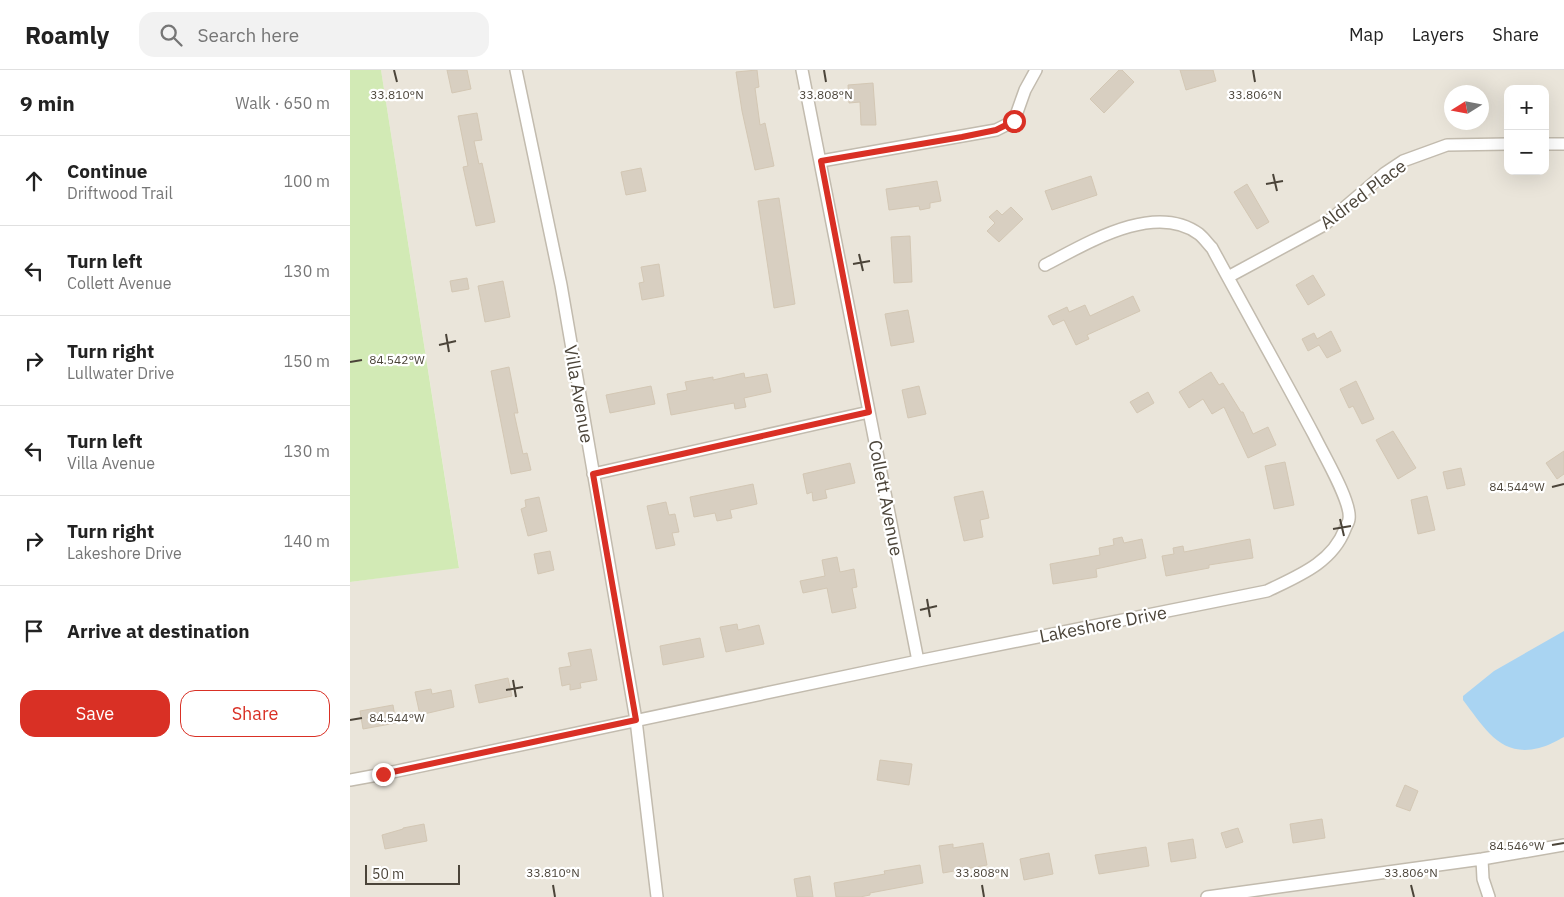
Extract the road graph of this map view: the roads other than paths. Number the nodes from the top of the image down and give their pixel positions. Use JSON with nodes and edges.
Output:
{"nodes":[{"id":1,"x":516,"y":70,"type":"edge"},
{"id":2,"x":802,"y":70,"type":"edge"},
{"id":3,"x":1036,"y":70,"type":"edge"},
{"id":4,"x":1504,"y":144,"type":"edge"},
{"id":5,"x":1549,"y":144,"type":"edge"},
{"id":6,"x":1564,"y":144,"type":"edge"},
{"id":7,"x":821,"y":161,"type":"junction"},
{"id":8,"x":1045,"y":264,"type":"dead end"},
{"id":9,"x":1228,"y":277,"type":"junction"},
{"id":10,"x":869,"y":412,"type":"junction"},
{"id":11,"x":593,"y":474,"type":"junction"},
{"id":12,"x":918,"y":661,"type":"junction"},
{"id":13,"x":636,"y":720,"type":"junction"},
{"id":14,"x":350,"y":780,"type":"edge"},
{"id":15,"x":1564,"y":845,"type":"edge"},
{"id":16,"x":1482,"y":859,"type":"junction"},
{"id":17,"x":1230,"y":895,"type":"edge"},
{"id":18,"x":657,"y":897,"type":"edge"},
{"id":19,"x":1207,"y":897,"type":"edge"},
{"id":20,"x":1489,"y":897,"type":"edge"}],
"edges":[{"from":1,"to":11,"type":"street","name":"Villa Avenue"},
{"from":2,"to":7,"type":"street","name":"Collett Avenue"},
{"from":3,"to":7,"type":"street"},
{"from":4,"to":9,"type":"street","name":"Aldred Place"},
{"from":5,"to":6,"type":"street"},
{"from":7,"to":10,"type":"street","name":"Collett Avenue"},
{"from":8,"to":9,"type":"street","name":"Lakeshore Drive"},
{"from":9,"to":12,"type":"street","name":"Lakeshore Drive"},
{"from":10,"to":11,"type":"street"},
{"from":10,"to":12,"type":"street","name":"Collett Avenue"},
{"from":11,"to":13,"type":"street","name":"Villa Avenue"},
{"from":12,"to":13,"type":"street","name":"Lakeshore Drive"},
{"from":13,"to":14,"type":"street","name":"Lakeshore Drive"},
{"from":13,"to":18,"type":"street","name":"Villa Avenue"},
{"from":15,"to":16,"type":"street"},
{"from":16,"to":17,"type":"street"},
{"from":16,"to":20,"type":"street"},
{"from":17,"to":19,"type":"street"}]}
